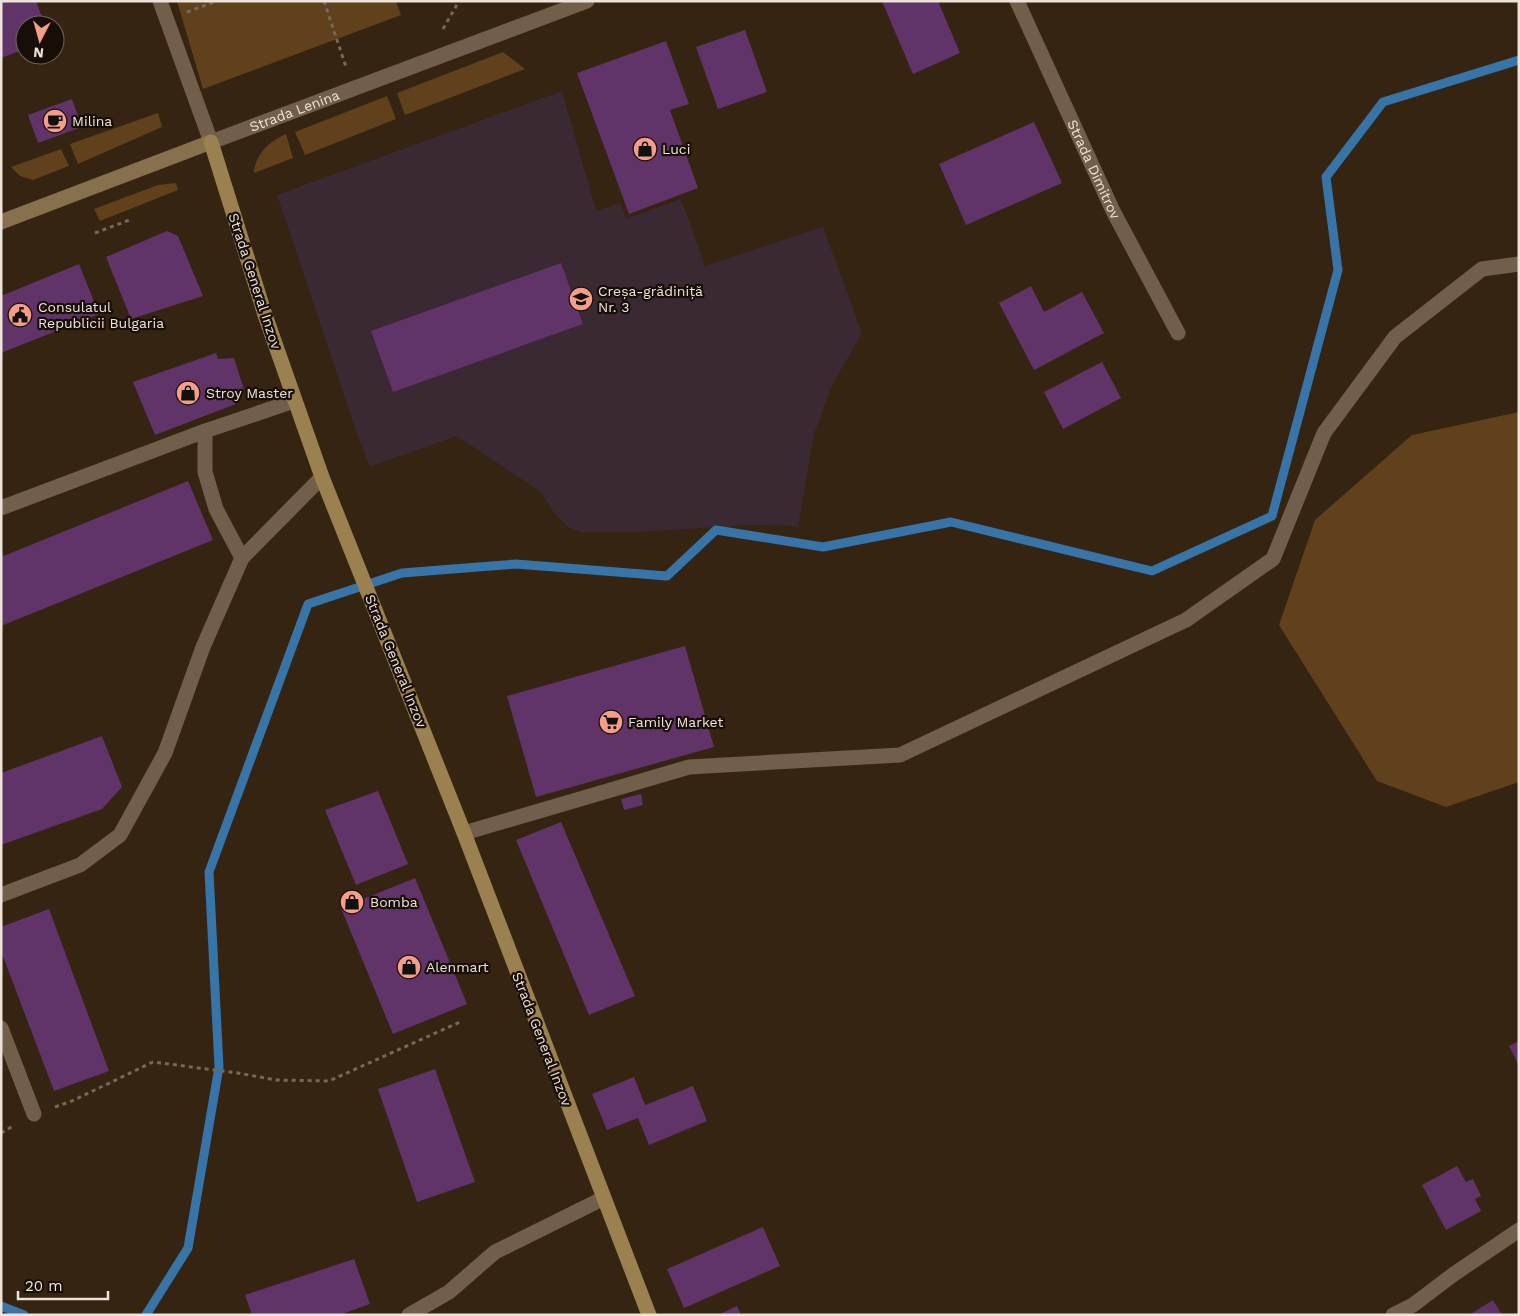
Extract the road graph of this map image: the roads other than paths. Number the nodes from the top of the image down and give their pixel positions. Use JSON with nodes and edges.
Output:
{"nodes":[{"id":1,"x":160,"y":1,"type":"edge"},
{"id":2,"x":587,"y":1,"type":"edge"},
{"id":3,"x":1017,"y":1,"type":"edge"},
{"id":4,"x":211,"y":142,"type":"junction"},
{"id":5,"x":1,"y":222,"type":"edge"},
{"id":6,"x":1519,"y":264,"type":"edge"},
{"id":7,"x":1178,"y":333,"type":"dead end"},
{"id":8,"x":294,"y":401,"type":"junction"},
{"id":9,"x":205,"y":432,"type":"junction"},
{"id":10,"x":322,"y":477,"type":"junction"},
{"id":11,"x":1,"y":508,"type":"edge"},
{"id":12,"x":242,"y":558,"type":"junction"},
{"id":13,"x":464,"y":833,"type":"junction"},
{"id":14,"x":1,"y":895,"type":"edge"},
{"id":15,"x":1,"y":1028,"type":"edge"},
{"id":16,"x":34,"y":1114,"type":"road end"},
{"id":17,"x":604,"y":1198,"type":"junction"},
{"id":18,"x":1518,"y":1231,"type":"edge"},
{"id":19,"x":409,"y":1315,"type":"edge"},
{"id":20,"x":648,"y":1315,"type":"edge"},
{"id":21,"x":1393,"y":1315,"type":"edge"}],
"edges":[{"from":1,"to":4,"type":"street","name":"Strada General Inzov"},
{"from":2,"to":4,"type":"street","name":"Strada Lenina"},
{"from":3,"to":7,"type":"street","name":"Strada Dimitrov"},
{"from":4,"to":5,"type":"main road","name":"Strada Lenina"},
{"from":4,"to":8,"type":"main road","name":"Strada General Inzov"},
{"from":6,"to":13,"type":"street"},
{"from":8,"to":9,"type":"street"},
{"from":8,"to":10,"type":"main road","name":"Strada General Inzov"},
{"from":9,"to":11,"type":"street"},
{"from":9,"to":12,"type":"street"},
{"from":10,"to":12,"type":"street"},
{"from":10,"to":13,"type":"main road","name":"Strada General Inzov"},
{"from":12,"to":14,"type":"street"},
{"from":13,"to":17,"type":"main road","name":"Strada General Inzov"},
{"from":15,"to":16,"type":"street"},
{"from":17,"to":19,"type":"street"},
{"from":17,"to":20,"type":"main road","name":"Strada General Inzov"},
{"from":18,"to":21,"type":"street"}]}
